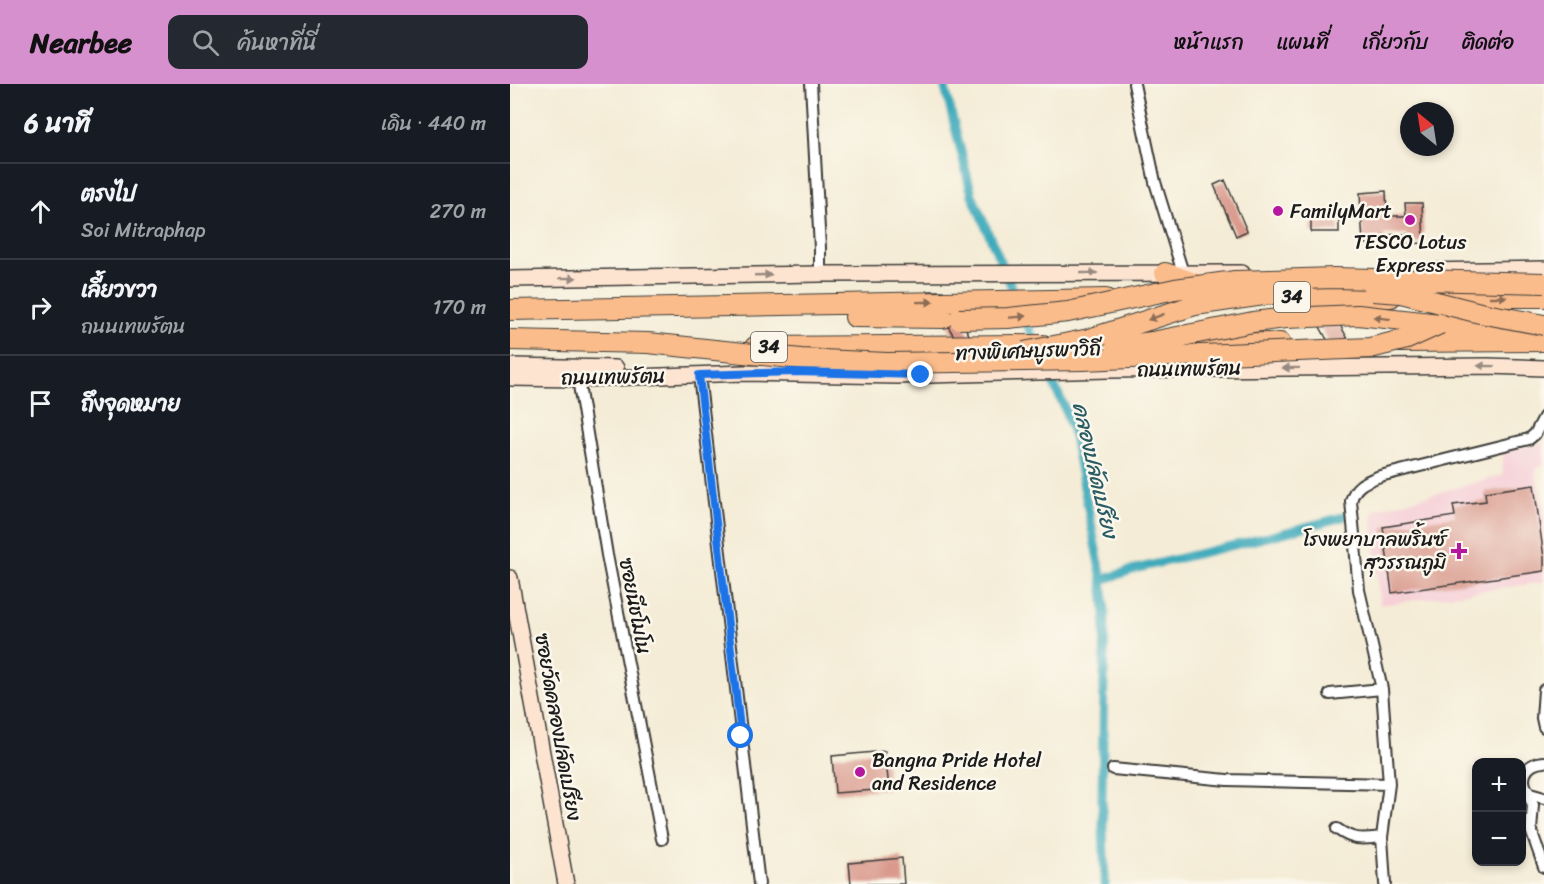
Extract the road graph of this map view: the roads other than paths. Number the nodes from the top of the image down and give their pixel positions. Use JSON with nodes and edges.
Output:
{"nodes":[{"id":1,"x":811,"y":84,"type":"edge"},
{"id":2,"x":1134,"y":84,"type":"edge"},
{"id":3,"x":1544,"y":269,"type":"edge"},
{"id":4,"x":820,"y":273,"type":"junction"},
{"id":5,"x":1174,"y":273,"type":"junction"},
{"id":6,"x":510,"y":279,"type":"edge"},
{"id":7,"x":1544,"y":283,"type":"edge"},
{"id":8,"x":1234,"y":297,"type":"junction"},
{"id":9,"x":1544,"y":297,"type":"edge"},
{"id":10,"x":510,"y":310,"type":"edge"},
{"id":11,"x":510,"y":317,"type":"edge"},
{"id":12,"x":1440,"y":324,"type":"junction"},
{"id":13,"x":1544,"y":325,"type":"edge"},
{"id":14,"x":510,"y":331,"type":"edge"},
{"id":15,"x":510,"y":340,"type":"edge"},
{"id":16,"x":1544,"y":341,"type":"edge"},
{"id":17,"x":1196,"y":344,"type":"junction"},
{"id":18,"x":1026,"y":349,"type":"junction"},
{"id":19,"x":510,"y":350,"type":"edge"},
{"id":20,"x":510,"y":366,"type":"edge"},
{"id":21,"x":1544,"y":368,"type":"edge"},
{"id":22,"x":1108,"y":370,"type":"junction"},
{"id":23,"x":699,"y":375,"type":"junction"},
{"id":24,"x":678,"y":376,"type":"junction"},
{"id":25,"x":510,"y":378,"type":"edge"},
{"id":26,"x":578,"y":379,"type":"junction"},
{"id":27,"x":1544,"y":417,"type":"edge"},
{"id":28,"x":510,"y":578,"type":"edge"},
{"id":29,"x":1382,"y":689,"type":"junction"},
{"id":30,"x":1544,"y":690,"type":"edge"},
{"id":31,"x":1330,"y":694,"type":"dead end"},
{"id":32,"x":1544,"y":728,"type":"edge"},
{"id":33,"x":1541,"y":760,"type":"edge"},
{"id":34,"x":1113,"y":768,"type":"dead end"},
{"id":35,"x":1526,"y":771,"type":"edge"},
{"id":36,"x":1389,"y":784,"type":"junction"},
{"id":37,"x":1526,"y":790,"type":"joint"},
{"id":38,"x":1544,"y":798,"type":"edge"},
{"id":39,"x":1337,"y":830,"type":"dead end"},
{"id":40,"x":1544,"y":830,"type":"edge"},
{"id":41,"x":1531,"y":831,"type":"junction"},
{"id":42,"x":1382,"y":837,"type":"junction"},
{"id":43,"x":662,"y":839,"type":"dead end"},
{"id":44,"x":1544,"y":867,"type":"edge"},
{"id":45,"x":566,"y":884,"type":"edge"},
{"id":46,"x":759,"y":884,"type":"edge"},
{"id":47,"x":1385,"y":884,"type":"edge"}],
"edges":[{"from":1,"to":4,"type":"street"},
{"from":2,"to":5,"type":"street"},
{"from":3,"to":5,"type":"main road","number":"34"},
{"from":4,"to":5,"type":"main road","number":"34","one_way":true},
{"from":6,"to":4,"type":"main road","number":"34","one_way":true},
{"from":5,"to":8,"type":"highway"},
{"from":11,"to":7,"type":"highway","name":"ทางพิเศษบูรพาวิถี","one_way":true,"bridge":true},
{"from":8,"to":9,"type":"highway","number":"34","one_way":true},
{"from":10,"to":8,"type":"highway","number":"34","one_way":true},
{"from":12,"to":13,"type":"highway","name":"ทางพิเศษบูรพาวิถี","bridge":true},
{"from":12,"to":15,"type":"highway","bridge":true},
{"from":12,"to":18,"type":"highway","name":"ทางพิเศษบูรพาวิถี","one_way":true,"bridge":true},
{"from":13,"to":18,"type":"highway","one_way":true,"bridge":true},
{"from":14,"to":18,"type":"highway","name":"ทางพิเศษบูรพาวิถี"},
{"from":16,"to":17,"type":"highway","name":"ถนนเทพรัตน","number":"34"},
{"from":17,"to":18,"type":"highway","name":"ถนนเทพรัตน","number":"34","bridge":true},
{"from":17,"to":22,"type":"highway"},
{"from":18,"to":19,"type":"highway","name":"ถนนเทพรัตน","number":"34"},
{"from":20,"to":24,"type":"main road"},
{"from":21,"to":22,"type":"main road","name":"ถนนเทพรัตน","number":"34","one_way":true},
{"from":22,"to":23,"type":"main road","name":"ถนนเทพรัตน","number":"34"},
{"from":23,"to":24,"type":"main road","name":"ถนนเทพรัตน","number":"34"},
{"from":23,"to":46,"type":"street"},
{"from":24,"to":26,"type":"main road","name":"ถนนเทพรัตน","number":"34"},
{"from":25,"to":26,"type":"main road","name":"ถนนเทพรัตน","number":"34"},
{"from":26,"to":43,"type":"street","name":"ซอยนีชโมโน"},
{"from":27,"to":29,"type":"street"},
{"from":28,"to":45,"type":"main road","name":"ซอยวัดคลองปลัดเปรียง"},
{"from":29,"to":31,"type":"street"},
{"from":29,"to":36,"type":"street"},
{"from":30,"to":32,"type":"street"},
{"from":33,"to":35,"type":"street"},
{"from":34,"to":36,"type":"street"},
{"from":36,"to":42,"type":"street"},
{"from":37,"to":38,"type":"street"},
{"from":37,"to":41,"type":"street"},
{"from":39,"to":42,"type":"street"},
{"from":40,"to":41,"type":"street"},
{"from":41,"to":44,"type":"street"},
{"from":42,"to":47,"type":"street"}]}
